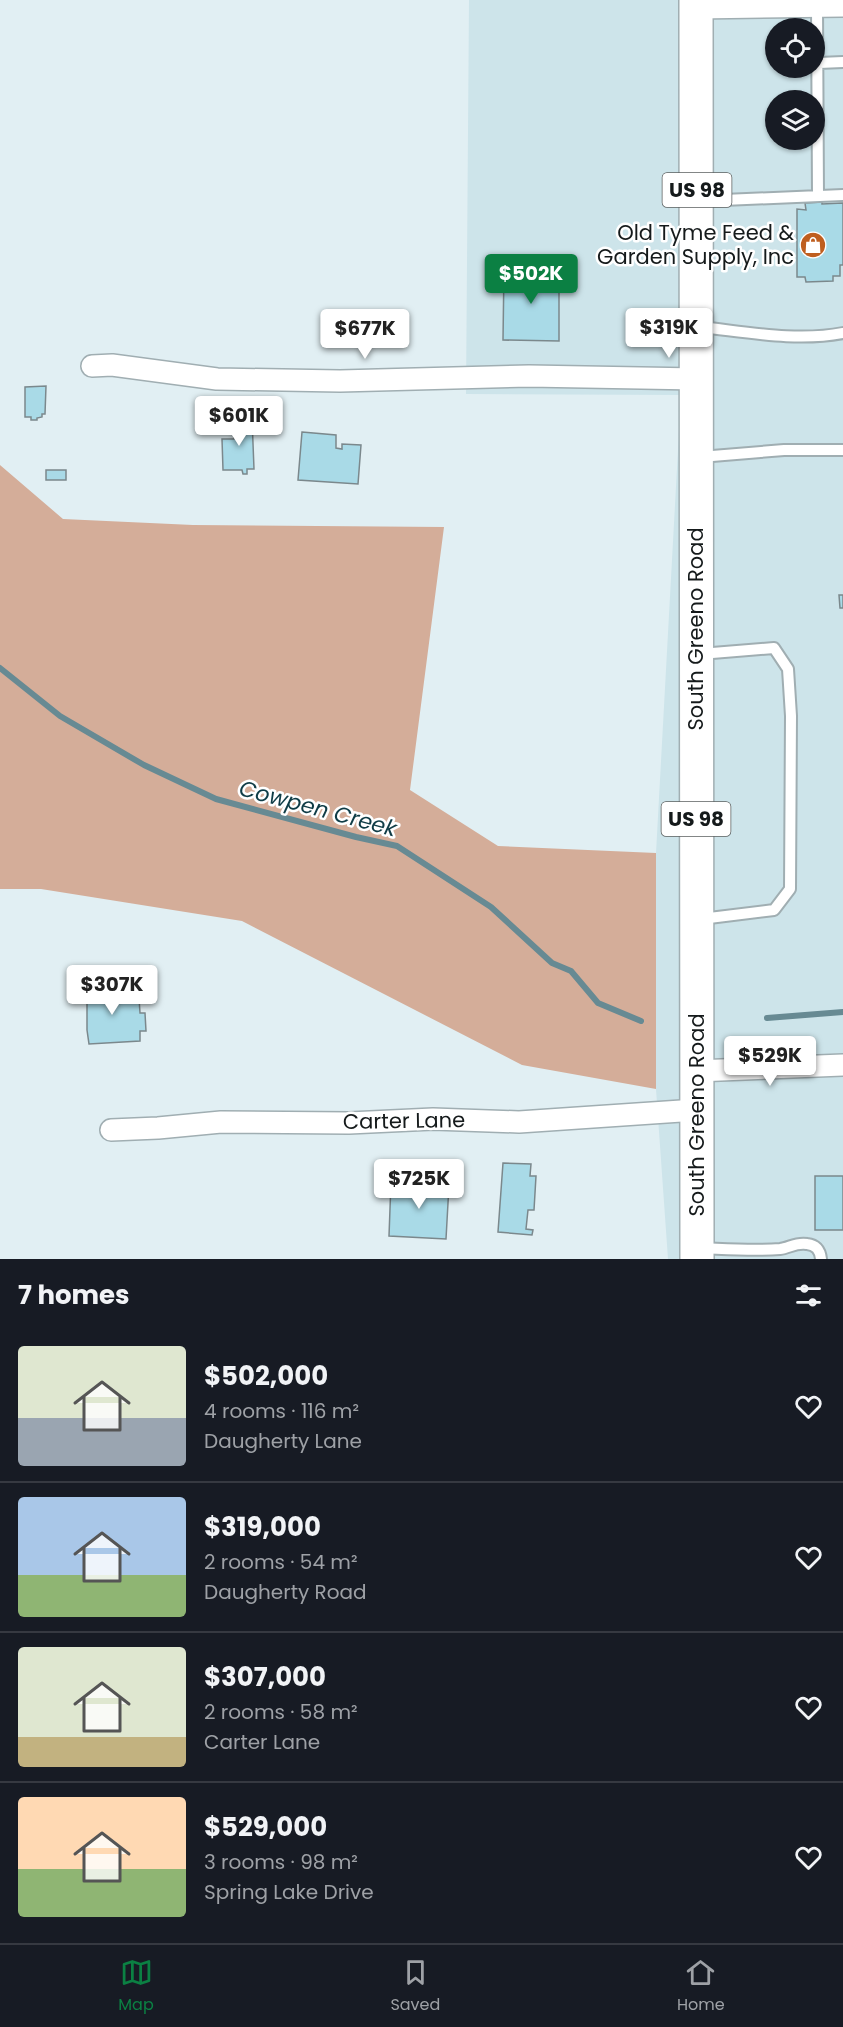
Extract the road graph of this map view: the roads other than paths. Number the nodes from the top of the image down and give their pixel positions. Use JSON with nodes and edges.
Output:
{"nodes":[{"id":1,"x":696,"y":4,"type":"edge"},
{"id":2,"x":817,"y":6,"type":"junction"},
{"id":3,"x":843,"y":6,"type":"edge"},
{"id":4,"x":817,"y":18,"type":"edge"},
{"id":5,"x":843,"y":62,"type":"edge"},
{"id":6,"x":825,"y":63,"type":"edge"},
{"id":7,"x":819,"y":78,"type":"edge"},
{"id":8,"x":843,"y":195,"type":"edge"},
{"id":9,"x":818,"y":196,"type":"junction"},
{"id":10,"x":697,"y":201,"type":"junction"},
{"id":11,"x":697,"y":327,"type":"junction"},
{"id":12,"x":843,"y":333,"type":"edge"},
{"id":13,"x":92,"y":366,"type":"dead end"},
{"id":14,"x":697,"y":379,"type":"junction"},
{"id":15,"x":843,"y":450,"type":"edge"},
{"id":16,"x":697,"y":457,"type":"junction"},
{"id":17,"x":696,"y":655,"type":"junction"},
{"id":18,"x":696,"y":919,"type":"junction"},
{"id":19,"x":843,"y":1065,"type":"edge"},
{"id":20,"x":696,"y":1071,"type":"junction"},
{"id":21,"x":696,"y":1110,"type":"junction"},
{"id":22,"x":111,"y":1130,"type":"dead end"},
{"id":23,"x":697,"y":1254,"type":"edge"},
{"id":24,"x":784,"y":1254,"type":"edge"},
{"id":25,"x":821,"y":1259,"type":"edge"}],
"edges":[{"from":1,"to":2,"type":"street"},
{"from":1,"to":10,"type":"main road","name":"South Greeno Road","number":"US 98"},
{"from":2,"to":3,"type":"street"},
{"from":2,"to":4,"type":"lane"},
{"from":5,"to":6,"type":"lane"},
{"from":7,"to":9,"type":"lane"},
{"from":8,"to":9,"type":"lane"},
{"from":9,"to":10,"type":"lane"},
{"from":10,"to":11,"type":"main road","name":"South Greeno Road","number":"US 98"},
{"from":11,"to":12,"type":"lane"},
{"from":11,"to":14,"type":"main road","name":"South Greeno Road","number":"US 98"},
{"from":13,"to":14,"type":"street"},
{"from":14,"to":16,"type":"main road","name":"South Greeno Road","number":"US 98"},
{"from":15,"to":16,"type":"lane"},
{"from":16,"to":17,"type":"main road","name":"South Greeno Road","number":"US 98"},
{"from":17,"to":18,"type":"main road","name":"South Greeno Road","number":"US 98"},
{"from":17,"to":18,"type":"lane"},
{"from":18,"to":20,"type":"main road","name":"South Greeno Road","number":"US 98"},
{"from":19,"to":20,"type":"street"},
{"from":20,"to":21,"type":"main road","name":"South Greeno Road","number":"US 98"},
{"from":21,"to":22,"type":"street","name":"Carter Lane"},
{"from":21,"to":23,"type":"main road","name":"South Greeno Road","number":"US 98"},
{"from":23,"to":24,"type":"lane"},
{"from":24,"to":25,"type":"lane"}]}
